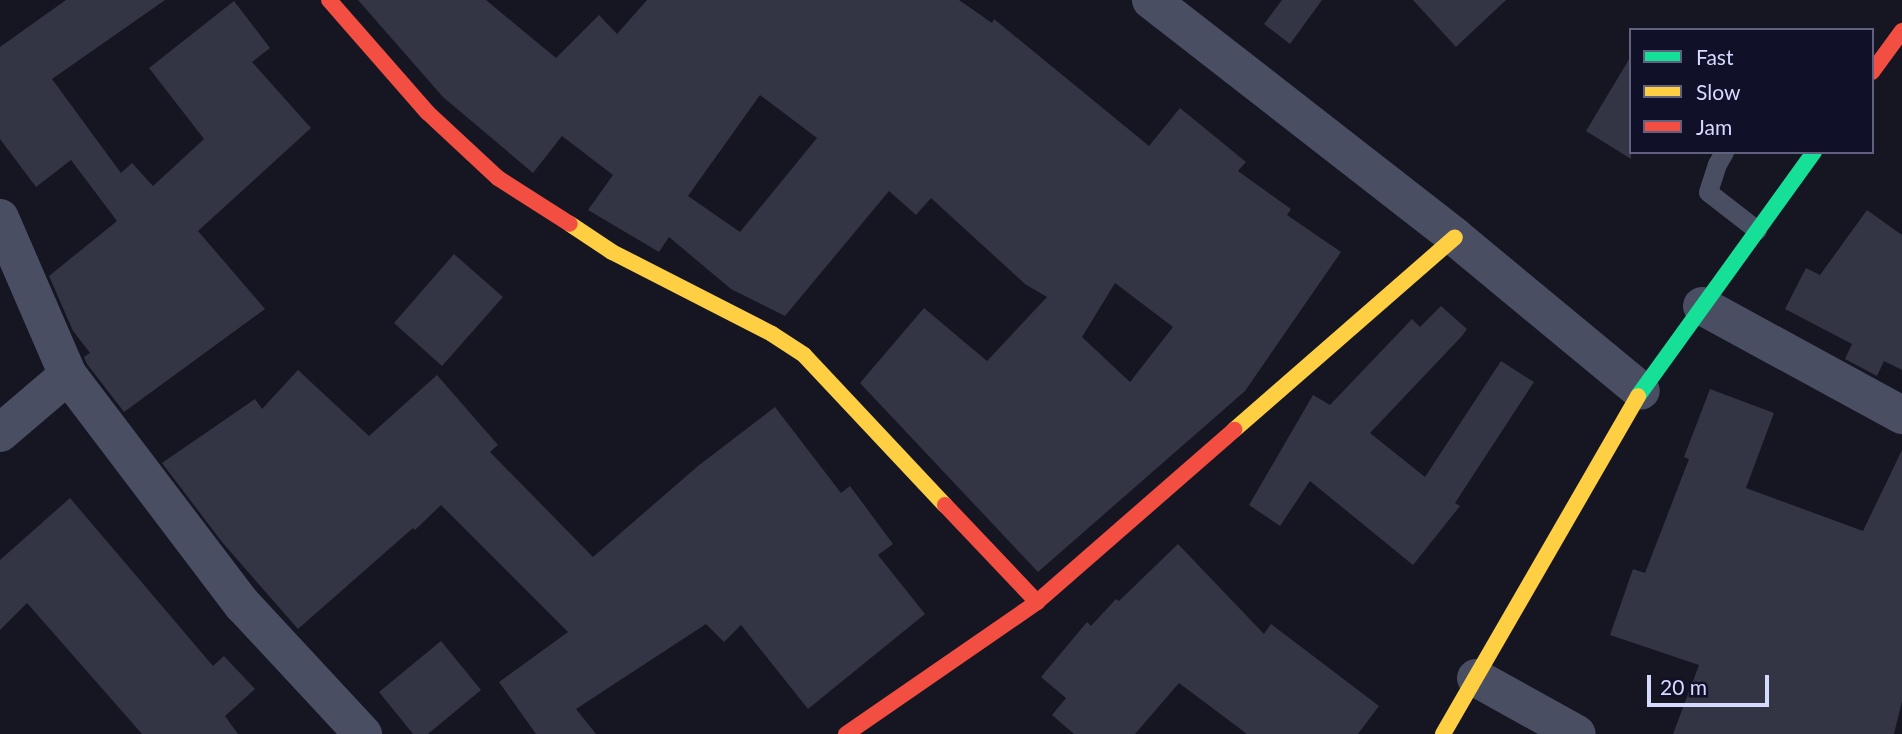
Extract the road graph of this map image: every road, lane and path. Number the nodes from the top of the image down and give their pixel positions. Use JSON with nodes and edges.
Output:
{"nodes":[{"id":1,"x":329,"y":0,"type":"edge"},
{"id":2,"x":1150,"y":0,"type":"edge"},
{"id":3,"x":1902,"y":31,"type":"edge"},
{"id":4,"x":1874,"y":69,"type":"edge"},
{"id":5,"x":1723,"y":154,"type":"edge"},
{"id":6,"x":1813,"y":154,"type":"edge"},
{"id":7,"x":0,"y":218,"type":"edge"},
{"id":8,"x":1757,"y":230,"type":"junction"},
{"id":9,"x":1455,"y":237,"type":"junction"},
{"id":10,"x":1702,"y":306,"type":"junction"},
{"id":11,"x":68,"y":375,"type":"junction"},
{"id":12,"x":1641,"y":391,"type":"junction"},
{"id":13,"x":1902,"y":415,"type":"edge"},
{"id":14,"x":0,"y":433,"type":"edge"},
{"id":15,"x":1037,"y":602,"type":"junction"},
{"id":16,"x":1476,"y":678,"type":"junction"},
{"id":17,"x":363,"y":734,"type":"edge"},
{"id":18,"x":846,"y":734,"type":"edge"},
{"id":19,"x":1443,"y":734,"type":"edge"},
{"id":20,"x":1577,"y":734,"type":"edge"}],
"edges":[{"from":1,"to":15,"type":"street"},
{"from":2,"to":9,"type":"street"},
{"from":3,"to":4,"type":"street"},
{"from":5,"to":8,"type":"lane"},
{"from":6,"to":8,"type":"street"},
{"from":7,"to":11,"type":"street"},
{"from":8,"to":10,"type":"street"},
{"from":9,"to":12,"type":"street"},
{"from":9,"to":15,"type":"street"},
{"from":10,"to":12,"type":"street"},
{"from":10,"to":13,"type":"street"},
{"from":11,"to":14,"type":"street"},
{"from":11,"to":17,"type":"street"},
{"from":12,"to":16,"type":"street"},
{"from":15,"to":18,"type":"street"},
{"from":16,"to":19,"type":"street"},
{"from":16,"to":20,"type":"street"}]}
